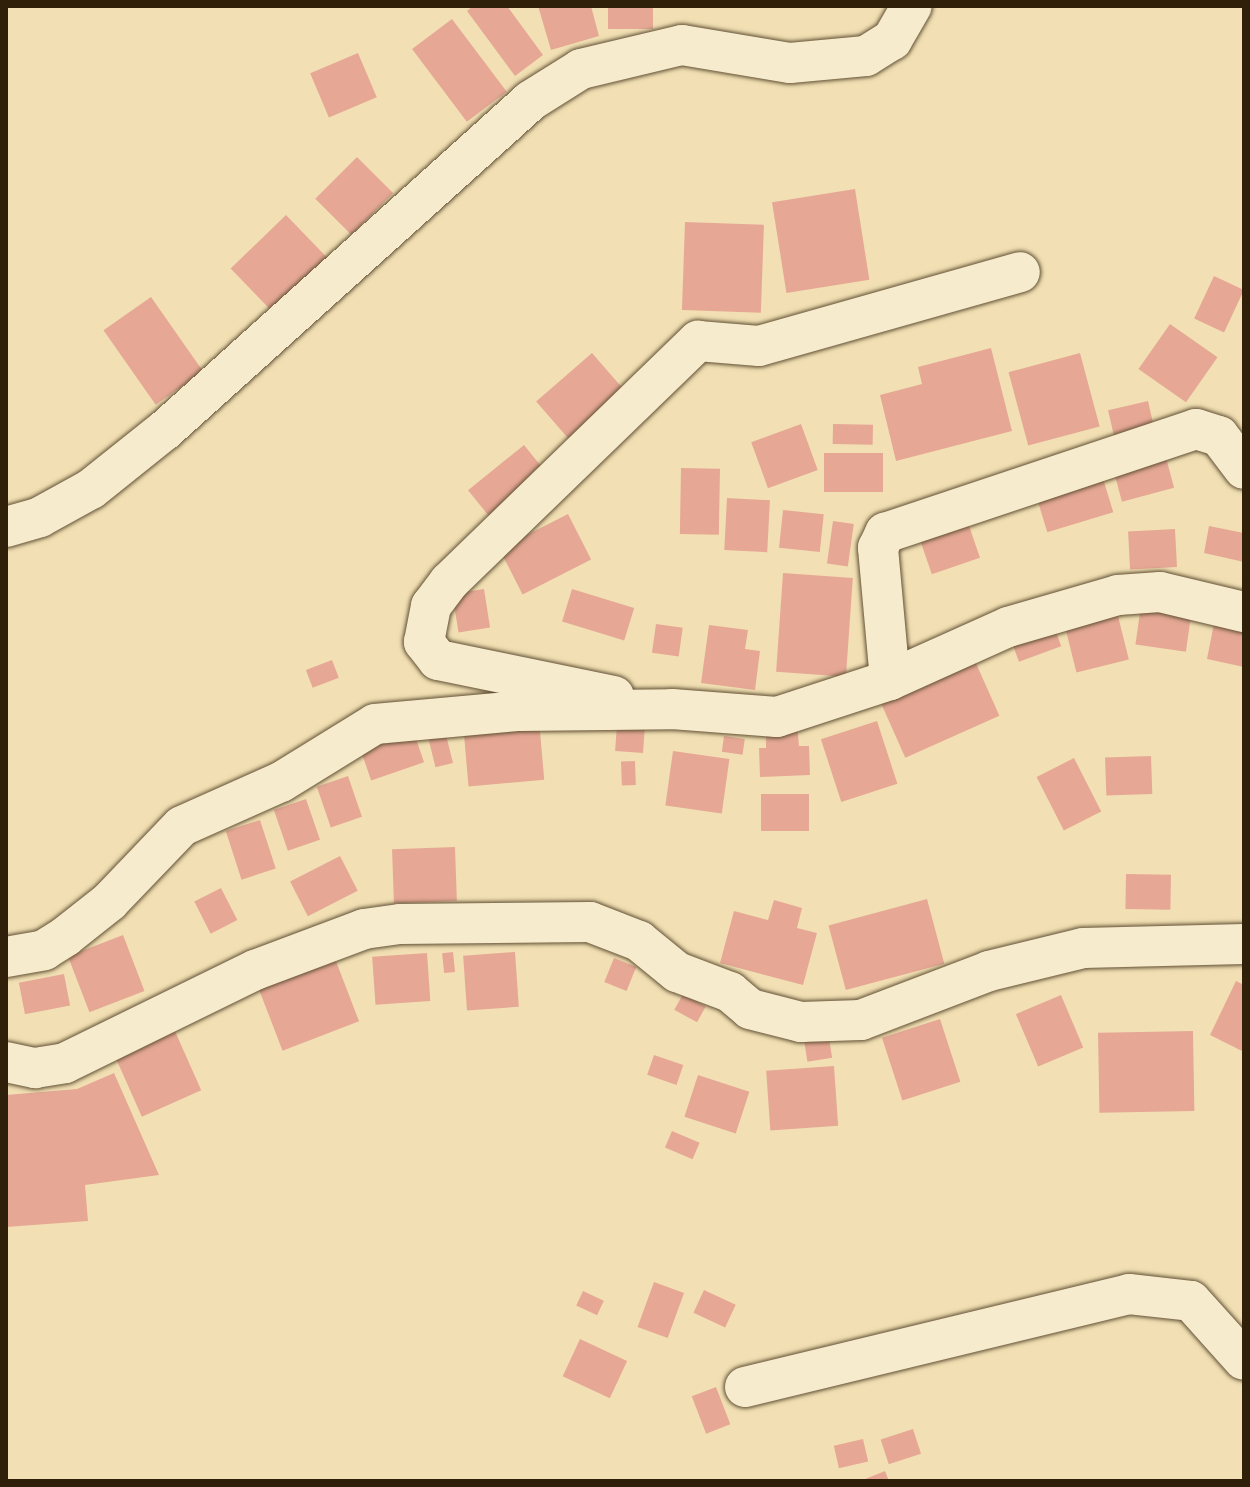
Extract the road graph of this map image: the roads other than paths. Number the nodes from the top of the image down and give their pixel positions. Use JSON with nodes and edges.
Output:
{"nodes":[{"id":1,"x":912,"y":6,"type":"edge"},
{"id":2,"x":1020,"y":272,"type":"dead end"},
{"id":3,"x":1244,"y":469,"type":"edge"},
{"id":4,"x":6,"y":527,"type":"edge"},
{"id":5,"x":1244,"y":612,"type":"edge"},
{"id":6,"x":890,"y":680,"type":"junction"},
{"id":7,"x":672,"y":709,"type":"junction"},
{"id":8,"x":1244,"y":944,"type":"edge"},
{"id":9,"x":6,"y":957,"type":"edge"},
{"id":10,"x":6,"y":1062,"type":"edge"},
{"id":11,"x":1244,"y":1360,"type":"edge"},
{"id":12,"x":745,"y":1387,"type":"dead end"}],
"edges":[{"from":1,"to":4,"type":"street"},
{"from":2,"to":7,"type":"street"},
{"from":3,"to":6,"type":"street"},
{"from":5,"to":6,"type":"street"},
{"from":6,"to":7,"type":"street"},
{"from":7,"to":9,"type":"street"},
{"from":8,"to":10,"type":"street"},
{"from":11,"to":12,"type":"street"}]}
